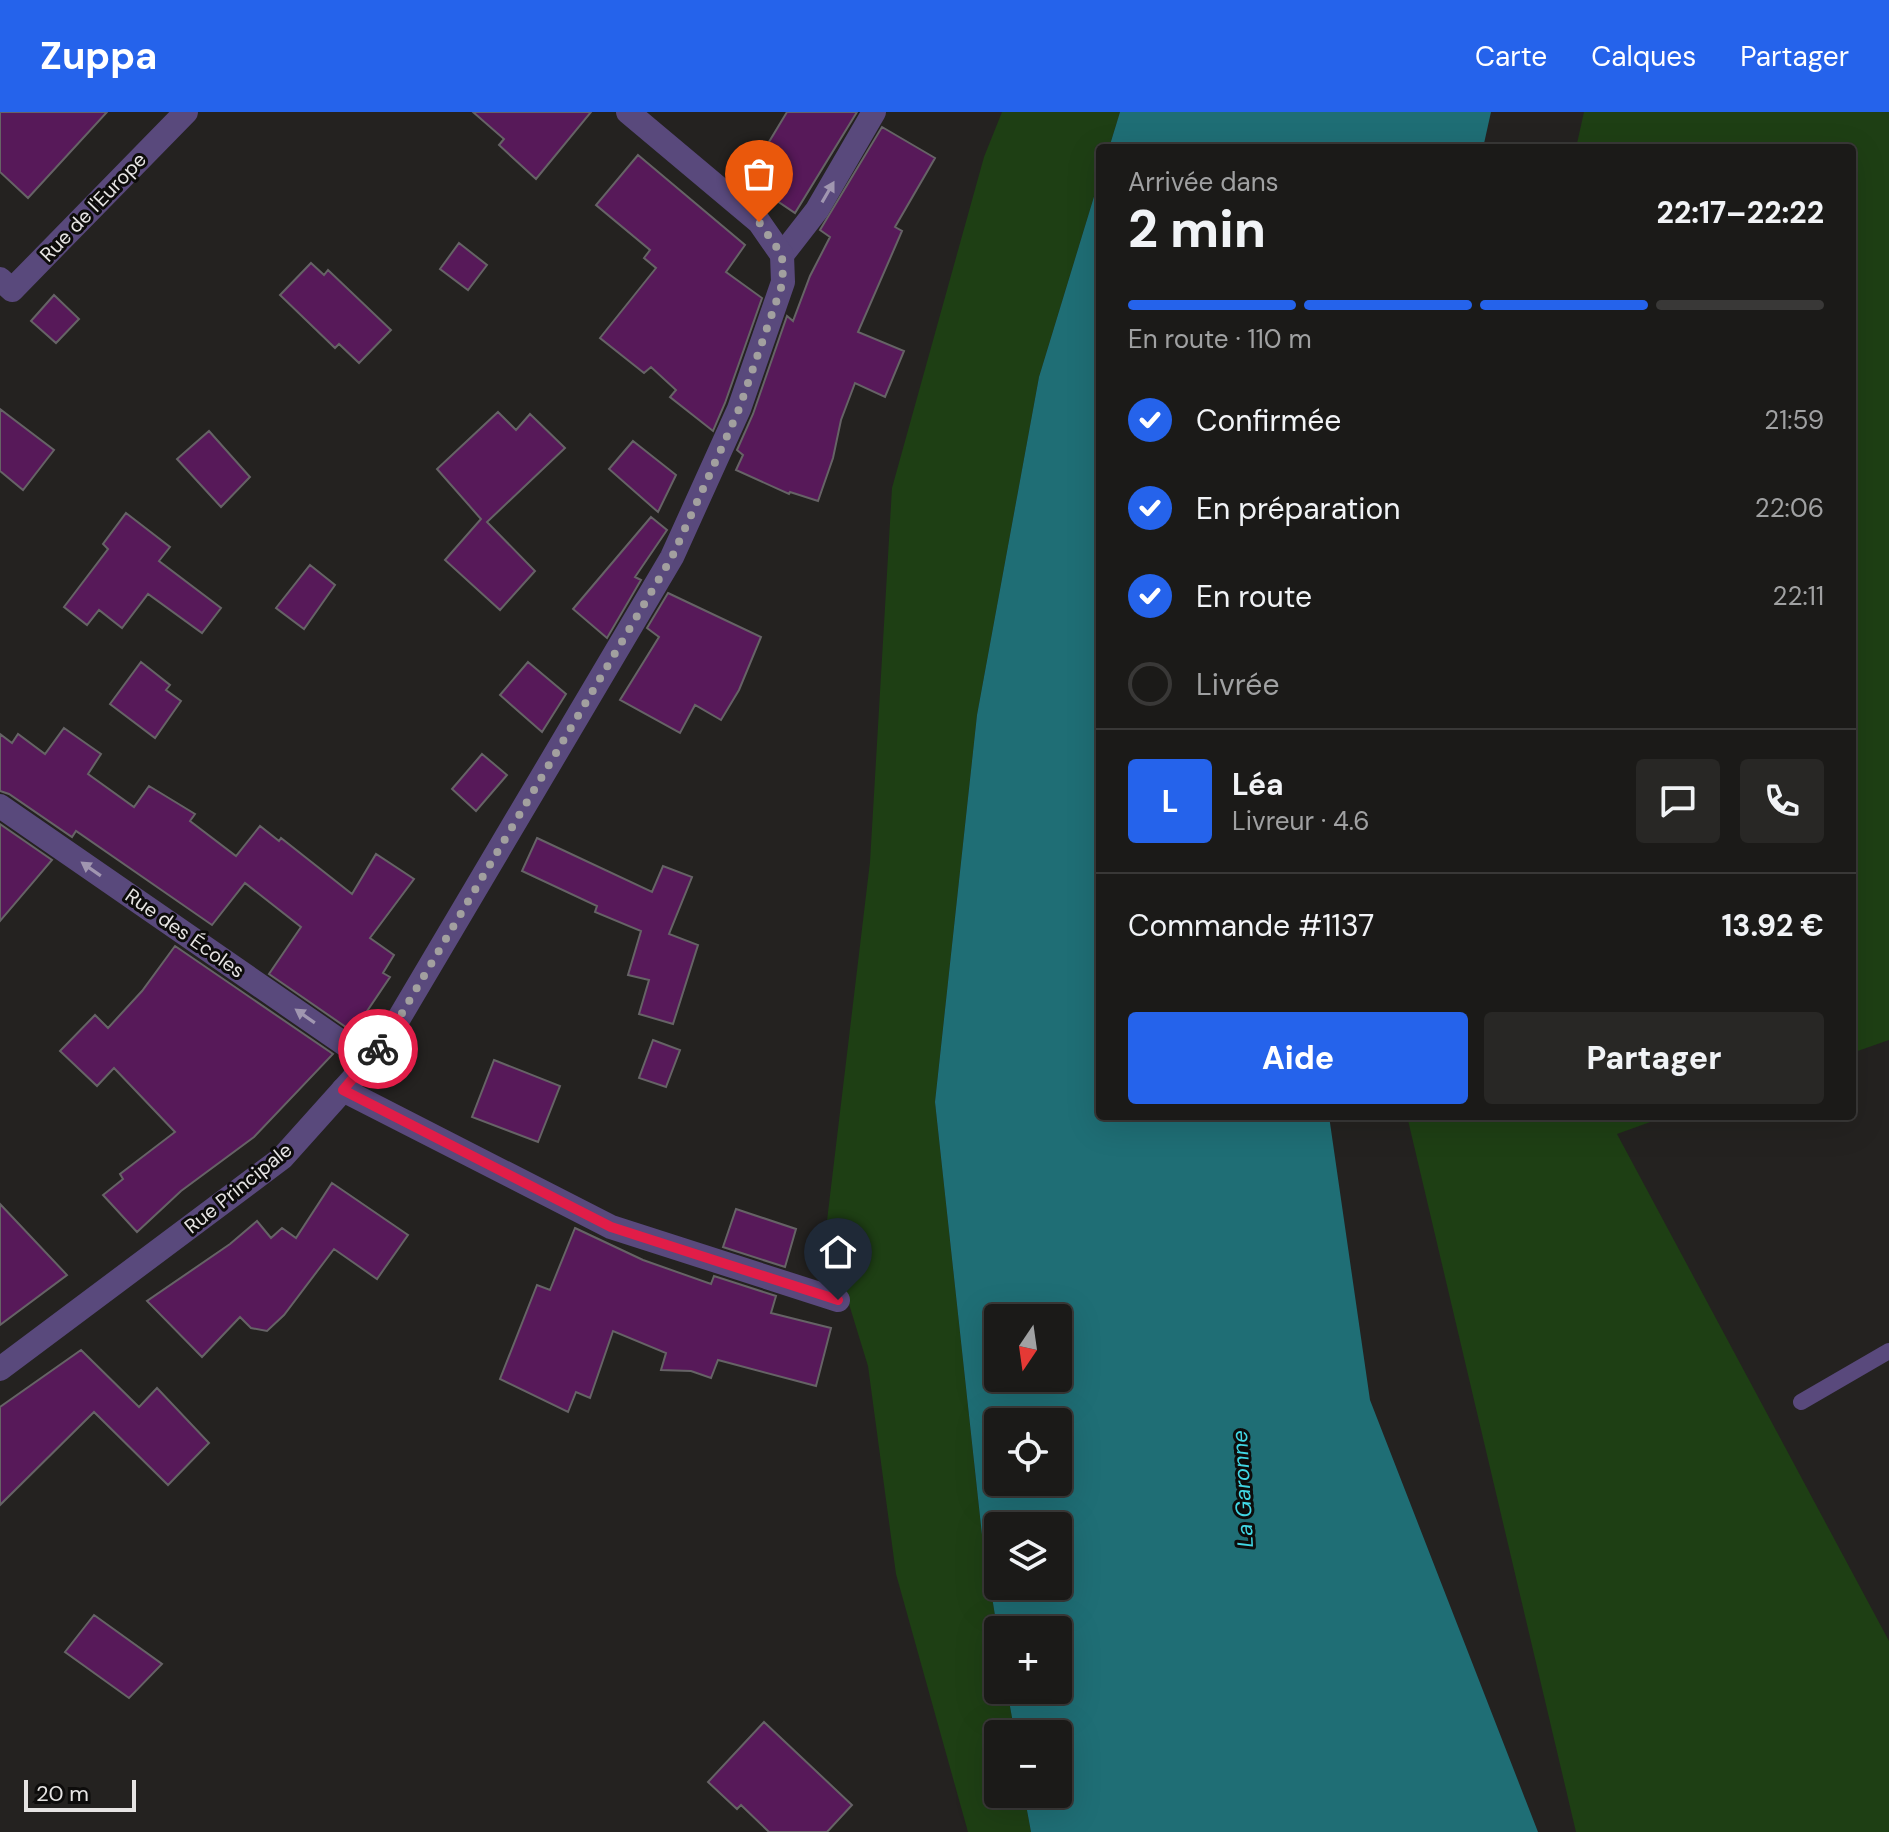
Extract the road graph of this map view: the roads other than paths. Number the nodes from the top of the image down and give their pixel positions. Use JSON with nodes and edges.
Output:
{"nodes":[{"id":1,"x":186,"y":112,"type":"edge"},
{"id":2,"x":628,"y":112,"type":"edge"},
{"id":3,"x":874,"y":112,"type":"edge"},
{"id":4,"x":782,"y":255,"type":"junction"},
{"id":5,"x":0,"y":279,"type":"edge"},
{"id":6,"x":0,"y":806,"type":"edge"},
{"id":7,"x":369,"y":1061,"type":"junction"},
{"id":8,"x":343,"y":1090,"type":"junction"},
{"id":9,"x":838,"y":1300,"type":"dead end"},
{"id":10,"x":1889,"y":1351,"type":"edge"},
{"id":11,"x":0,"y":1369,"type":"edge"},
{"id":12,"x":1801,"y":1402,"type":"dead end"}],
"edges":[{"from":1,"to":5,"type":"street","name":"Rue de l'Europe"},
{"from":2,"to":4,"type":"street"},
{"from":4,"to":3,"type":"street","one_way":true},
{"from":4,"to":7,"type":"street","name":"Rue Principale"},
{"from":7,"to":6,"type":"street","name":"Rue des Écoles","one_way":true},
{"from":7,"to":8,"type":"street","name":"Rue Principale"},
{"from":8,"to":9,"type":"street"},
{"from":8,"to":11,"type":"street","name":"Rue Principale"},
{"from":10,"to":12,"type":"lane"}]}
